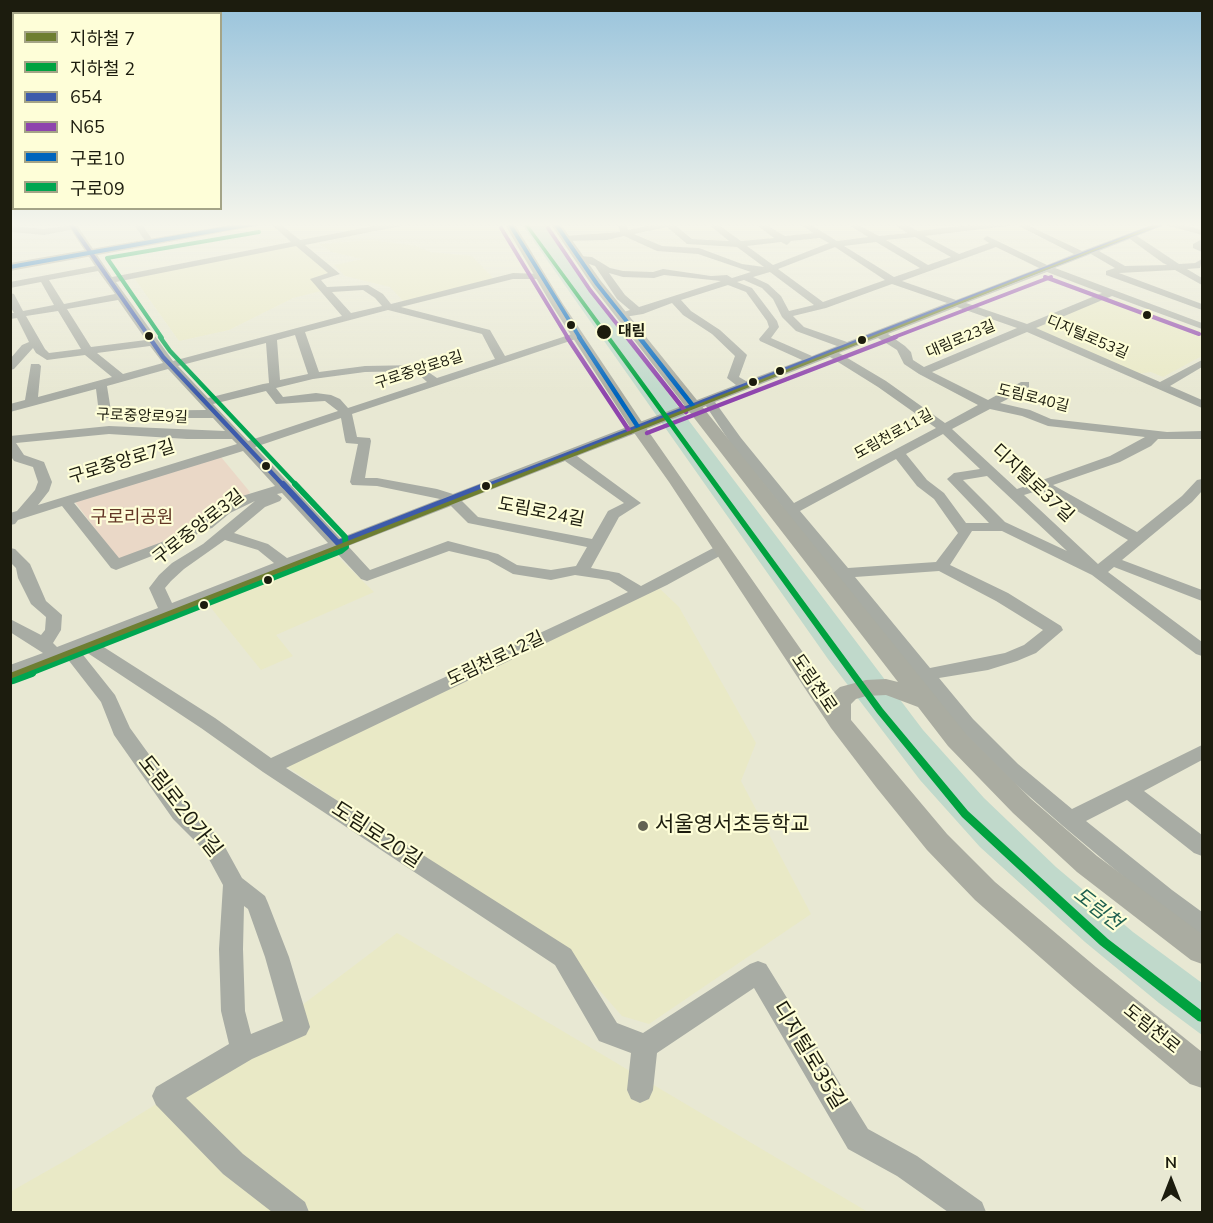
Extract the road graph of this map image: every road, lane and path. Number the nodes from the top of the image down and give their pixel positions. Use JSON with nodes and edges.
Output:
{"nodes":[{"id":1,"x":33,"y":280,"type":"edge"},
{"id":2,"x":44,"y":280,"type":"edge"},
{"id":3,"x":111,"y":280,"type":"edge"},
{"id":4,"x":316,"y":280,"type":"edge"},
{"id":5,"x":497,"y":280,"type":"edge"},
{"id":6,"x":543,"y":280,"type":"edge"},
{"id":7,"x":595,"y":280,"type":"edge"},
{"id":8,"x":608,"y":280,"type":"edge"},
{"id":9,"x":734,"y":280,"type":"edge"},
{"id":10,"x":738,"y":280,"type":"edge"},
{"id":11,"x":741,"y":280,"type":"edge"},
{"id":12,"x":789,"y":280,"type":"edge"},
{"id":13,"x":1019,"y":280,"type":"edge"},
{"id":14,"x":1065,"y":280,"type":"edge"},
{"id":15,"x":1076,"y":280,"type":"edge"},
{"id":16,"x":1129,"y":280,"type":"edge"},
{"id":17,"x":893,"y":281,"type":"joint"},
{"id":18,"x":1081,"y":282,"type":"junction"},
{"id":19,"x":10,"y":285,"type":"edge"},
{"id":20,"x":325,"y":290,"type":"junction"},
{"id":21,"x":1110,"y":293,"type":"junction"},
{"id":22,"x":10,"y":296,"type":"edge"},
{"id":23,"x":122,"y":296,"type":"junction"},
{"id":24,"x":675,"y":300,"type":"junction"},
{"id":25,"x":957,"y":304,"type":"junction"},
{"id":26,"x":822,"y":306,"type":"junction"},
{"id":27,"x":388,"y":307,"type":"junction"},
{"id":28,"x":1203,"y":307,"type":"edge"},
{"id":29,"x":62,"y":308,"type":"junction"},
{"id":30,"x":639,"y":312,"type":"junction"},
{"id":31,"x":14,"y":313,"type":"edge"},
{"id":32,"x":786,"y":315,"type":"junction"},
{"id":33,"x":1171,"y":315,"type":"junction"},
{"id":34,"x":622,"y":316,"type":"junction"},
{"id":35,"x":349,"y":317,"type":"junction"},
{"id":36,"x":1203,"y":327,"type":"edge"},
{"id":37,"x":1027,"y":328,"type":"junction"},
{"id":38,"x":299,"y":330,"type":"junction"},
{"id":39,"x":880,"y":334,"type":"junction"},
{"id":40,"x":579,"y":335,"type":"junction"},
{"id":41,"x":271,"y":338,"type":"junction"},
{"id":42,"x":153,"y":342,"type":"junction"},
{"id":43,"x":36,"y":343,"type":"junction"},
{"id":44,"x":847,"y":346,"type":"junction"},
{"id":45,"x":88,"y":351,"type":"junction"},
{"id":46,"x":831,"y":352,"type":"junction"},
{"id":47,"x":812,"y":360,"type":"junction"},
{"id":48,"x":502,"y":361,"type":"junction"},
{"id":49,"x":1203,"y":363,"type":"edge"},
{"id":50,"x":170,"y":365,"type":"junction"},
{"id":51,"x":35,"y":366,"type":"dead end"},
{"id":52,"x":10,"y":367,"type":"edge"},
{"id":53,"x":923,"y":372,"type":"junction"},
{"id":54,"x":315,"y":376,"type":"junction"},
{"id":55,"x":122,"y":378,"type":"junction"},
{"id":56,"x":436,"y":383,"type":"junction"},
{"id":57,"x":101,"y":384,"type":"junction"},
{"id":58,"x":1164,"y":384,"type":"junction"},
{"id":59,"x":1025,"y":385,"type":"dead end"},
{"id":60,"x":272,"y":386,"type":"junction"},
{"id":61,"x":745,"y":386,"type":"junction"},
{"id":62,"x":1203,"y":393,"type":"edge"},
{"id":63,"x":206,"y":402,"type":"junction"},
{"id":64,"x":31,"y":403,"type":"junction"},
{"id":65,"x":986,"y":404,"type":"junction"},
{"id":66,"x":1203,"y":404,"type":"edge"},
{"id":67,"x":695,"y":405,"type":"junction"},
{"id":68,"x":10,"y":408,"type":"edge"},
{"id":69,"x":346,"y":413,"type":"junction"},
{"id":70,"x":217,"y":414,"type":"junction"},
{"id":71,"x":641,"y":426,"type":"junction"},
{"id":72,"x":943,"y":427,"type":"junction"},
{"id":73,"x":1155,"y":435,"type":"junction"},
{"id":74,"x":1203,"y":435,"type":"edge"},
{"id":75,"x":11,"y":436,"type":"edge"},
{"id":76,"x":241,"y":441,"type":"junction"},
{"id":77,"x":897,"y":452,"type":"junction"},
{"id":78,"x":566,"y":455,"type":"junction"},
{"id":79,"x":990,"y":471,"type":"junction"},
{"id":80,"x":1203,"y":483,"type":"edge"},
{"id":81,"x":1042,"y":485,"type":"junction"},
{"id":82,"x":287,"y":490,"type":"junction"},
{"id":83,"x":1015,"y":494,"type":"junction"},
{"id":84,"x":452,"y":499,"type":"junction"},
{"id":85,"x":1187,"y":499,"type":"junction"},
{"id":86,"x":65,"y":501,"type":"junction"},
{"id":87,"x":1203,"y":504,"type":"edge"},
{"id":88,"x":786,"y":512,"type":"junction"},
{"id":89,"x":16,"y":517,"type":"edge"},
{"id":90,"x":962,"y":527,"type":"junction"},
{"id":91,"x":1002,"y":527,"type":"junction"},
{"id":92,"x":224,"y":535,"type":"junction"},
{"id":93,"x":1138,"y":539,"type":"junction"},
{"id":94,"x":338,"y":543,"type":"junction"},
{"id":95,"x":596,"y":544,"type":"junction"},
{"id":96,"x":157,"y":549,"type":"junction"},
{"id":97,"x":722,"y":549,"type":"junction"},
{"id":98,"x":10,"y":552,"type":"edge"},
{"id":99,"x":1112,"y":561,"type":"junction"},
{"id":100,"x":284,"y":564,"type":"junction"},
{"id":101,"x":941,"y":566,"type":"junction"},
{"id":102,"x":581,"y":571,"type":"junction"},
{"id":103,"x":1098,"y":572,"type":"junction"},
{"id":104,"x":171,"y":573,"type":"junction"},
{"id":105,"x":841,"y":573,"type":"junction"},
{"id":106,"x":639,"y":592,"type":"junction"},
{"id":107,"x":1203,"y":596,"type":"edge"},
{"id":108,"x":167,"y":610,"type":"junction"},
{"id":109,"x":10,"y":624,"type":"edge"},
{"id":110,"x":63,"y":648,"type":"junction"},
{"id":111,"x":1203,"y":650,"type":"edge"},
{"id":112,"x":10,"y":672,"type":"edge"},
{"id":113,"x":919,"y":688,"type":"junction"},
{"id":114,"x":838,"y":716,"type":"junction"},
{"id":115,"x":1203,"y":752,"type":"edge"},
{"id":116,"x":270,"y":767,"type":"junction"},
{"id":117,"x":1129,"y":790,"type":"junction"},
{"id":118,"x":1070,"y":820,"type":"junction"},
{"id":119,"x":1203,"y":847,"type":"edge"},
{"id":120,"x":234,"y":885,"type":"junction"},
{"id":121,"x":1203,"y":924,"type":"edge"},
{"id":122,"x":1203,"y":951,"type":"edge"},
{"id":123,"x":645,"y":1046,"type":"junction"},
{"id":124,"x":243,"y":1050,"type":"junction"},
{"id":125,"x":1203,"y":1072,"type":"edge"},
{"id":126,"x":640,"y":1089,"type":"dead end"},
{"id":127,"x":295,"y":1212,"type":"edge"},
{"id":128,"x":972,"y":1212,"type":"edge"}],
"edges":[{"from":1,"to":19,"type":"street"},
{"from":2,"to":29,"type":"street"},
{"from":3,"to":23,"type":"street"},
{"from":4,"to":20,"type":"street"},
{"from":5,"to":27,"type":"street"},
{"from":6,"to":40,"type":"main road","name":"도림천로"},
{"from":7,"to":34,"type":"main road"},
{"from":8,"to":30,"type":"street"},
{"from":9,"to":24,"type":"street"},
{"from":10,"to":47,"type":"street"},
{"from":11,"to":32,"type":"street"},
{"from":12,"to":26,"type":"street"},
{"from":13,"to":25,"type":"street"},
{"from":14,"to":18,"type":"street"},
{"from":15,"to":18,"type":"street"},
{"from":16,"to":28,"type":"street"},
{"from":17,"to":25,"type":"street","name":"디지털로53길"},
{"from":17,"to":26,"type":"street"},
{"from":18,"to":21,"type":"street"},
{"from":20,"to":27,"type":"street"},
{"from":20,"to":35,"type":"street"},
{"from":21,"to":33,"type":"street"},
{"from":21,"to":37,"type":"street","name":"대림로23길"},
{"from":22,"to":31,"type":"street"},
{"from":23,"to":29,"type":"street"},
{"from":23,"to":42,"type":"street"},
{"from":24,"to":30,"type":"street"},
{"from":24,"to":61,"type":"street"},
{"from":25,"to":37,"type":"street","name":"디지털로53길"},
{"from":25,"to":39,"type":"street"},
{"from":26,"to":32,"type":"street"},
{"from":27,"to":35,"type":"street"},
{"from":27,"to":48,"type":"street","name":"구로중앙로8길"},
{"from":28,"to":33,"type":"street"},
{"from":29,"to":31,"type":"street"},
{"from":29,"to":45,"type":"street"},
{"from":30,"to":34,"type":"street"},
{"from":31,"to":43,"type":"street"},
{"from":32,"to":44,"type":"street"},
{"from":33,"to":36,"type":"street"},
{"from":34,"to":67,"type":"main road"},
{"from":35,"to":38,"type":"street"},
{"from":37,"to":53,"type":"street","name":"대림로23길"},
{"from":37,"to":58,"type":"street","name":"디지털로53길"},
{"from":38,"to":41,"type":"street"},
{"from":38,"to":54,"type":"street"},
{"from":39,"to":44,"type":"street"},
{"from":39,"to":53,"type":"street","name":"도림로40길"},
{"from":40,"to":48,"type":"street","name":"구로중앙로8길"},
{"from":40,"to":71,"type":"main road","name":"도림천로"},
{"from":41,"to":50,"type":"street"},
{"from":41,"to":60,"type":"street"},
{"from":42,"to":45,"type":"street"},
{"from":42,"to":50,"type":"street"},
{"from":43,"to":45,"type":"street"},
{"from":43,"to":52,"type":"street"},
{"from":44,"to":46,"type":"street"},
{"from":45,"to":55,"type":"street"},
{"from":46,"to":47,"type":"street"},
{"from":46,"to":72,"type":"street","name":"디지털로37길"},
{"from":47,"to":61,"type":"street"},
{"from":48,"to":56,"type":"street","name":"구로중앙로8길"},
{"from":49,"to":58,"type":"street"},
{"from":50,"to":55,"type":"street"},
{"from":50,"to":63,"type":"street"},
{"from":51,"to":64,"type":"street"},
{"from":53,"to":65,"type":"street","name":"도림로40길"},
{"from":54,"to":56,"type":"street"},
{"from":54,"to":60,"type":"street"},
{"from":55,"to":57,"type":"street"},
{"from":56,"to":69,"type":"street","name":"구로중앙로8길"},
{"from":57,"to":64,"type":"street"},
{"from":57,"to":70,"type":"street","name":"구로중앙로7길"},
{"from":58,"to":62,"type":"street"},
{"from":58,"to":66,"type":"street","name":"디지털로53길"},
{"from":59,"to":65,"type":"street","name":"도림천로11길"},
{"from":60,"to":63,"type":"street"},
{"from":60,"to":69,"type":"street"},
{"from":61,"to":67,"type":"street"},
{"from":63,"to":70,"type":"street"},
{"from":64,"to":68,"type":"street"},
{"from":65,"to":72,"type":"street","name":"도림천로11길"},
{"from":65,"to":73,"type":"street","name":"도림로40길"},
{"from":67,"to":71,"type":"street"},
{"from":67,"to":88,"type":"main road"},
{"from":69,"to":76,"type":"street","name":"구로중앙로8길"},
{"from":69,"to":84,"type":"street"},
{"from":70,"to":76,"type":"street"},
{"from":71,"to":78,"type":"street"},
{"from":71,"to":97,"type":"main road","name":"도림천로"},
{"from":72,"to":77,"type":"street","name":"도림천로11길"},
{"from":72,"to":79,"type":"street","name":"디지털로37길"},
{"from":73,"to":74,"type":"street","name":"도림로40길"},
{"from":73,"to":81,"type":"street"},
{"from":75,"to":76,"type":"street","name":"구로중앙로9길"},
{"from":75,"to":89,"type":"street"},
{"from":76,"to":82,"type":"street"},
{"from":76,"to":86,"type":"street","name":"구로중앙로7길"},
{"from":77,"to":88,"type":"street","name":"도림천로11길"},
{"from":77,"to":90,"type":"street"},
{"from":78,"to":84,"type":"street"},
{"from":78,"to":95,"type":"street"},
{"from":79,"to":83,"type":"street","name":"디지털로37길"},
{"from":79,"to":91,"type":"street"},
{"from":80,"to":85,"type":"street"},
{"from":81,"to":83,"type":"street"},
{"from":81,"to":93,"type":"street"},
{"from":82,"to":92,"type":"street","name":"구로중앙로3길"},
{"from":82,"to":94,"type":"street"},
{"from":82,"to":96,"type":"street"},
{"from":83,"to":103,"type":"street","name":"디지털로37길"},
{"from":84,"to":94,"type":"street"},
{"from":84,"to":95,"type":"street","name":"도림로24길"},
{"from":85,"to":87,"type":"street"},
{"from":85,"to":93,"type":"street"},
{"from":86,"to":89,"type":"street","name":"구로중앙로7길"},
{"from":86,"to":96,"type":"street"},
{"from":88,"to":105,"type":"street"},
{"from":88,"to":113,"type":"main road"},
{"from":90,"to":91,"type":"street"},
{"from":90,"to":101,"type":"street"},
{"from":91,"to":103,"type":"street"},
{"from":92,"to":100,"type":"street"},
{"from":92,"to":104,"type":"street","name":"구로중앙로3길"},
{"from":93,"to":99,"type":"street"},
{"from":94,"to":100,"type":"street"},
{"from":94,"to":102,"type":"street"},
{"from":95,"to":102,"type":"street"},
{"from":96,"to":104,"type":"street"},
{"from":97,"to":106,"type":"street","name":"도림천로12길"},
{"from":97,"to":114,"type":"main road","name":"도림천로"},
{"from":98,"to":110,"type":"street"},
{"from":99,"to":103,"type":"street"},
{"from":99,"to":107,"type":"street"},
{"from":100,"to":108,"type":"street"},
{"from":101,"to":105,"type":"street"},
{"from":101,"to":113,"type":"street"},
{"from":102,"to":106,"type":"street"},
{"from":103,"to":111,"type":"street","name":"디지털로37길"},
{"from":104,"to":108,"type":"street","name":"구로중앙로3길"},
{"from":105,"to":113,"type":"street"},
{"from":106,"to":116,"type":"street","name":"도림천로12길"},
{"from":108,"to":110,"type":"street"},
{"from":109,"to":110,"type":"street","name":"도림로20길"},
{"from":110,"to":112,"type":"street"},
{"from":110,"to":116,"type":"street","name":"도림로20길"},
{"from":110,"to":120,"type":"street","name":"도림로20가길"},
{"from":113,"to":114,"type":"main road"},
{"from":113,"to":118,"type":"street"},
{"from":113,"to":122,"type":"main road"},
{"from":114,"to":125,"type":"main road","name":"도림천로"},
{"from":115,"to":117,"type":"street"},
{"from":116,"to":123,"type":"street","name":"도림로20길"},
{"from":117,"to":118,"type":"street"},
{"from":117,"to":119,"type":"street"},
{"from":118,"to":121,"type":"street"},
{"from":120,"to":124,"type":"street"},
{"from":120,"to":124,"type":"street","name":"도림로20가길"},
{"from":123,"to":126,"type":"street"},
{"from":123,"to":128,"type":"street","name":"디지털로35길"},
{"from":124,"to":127,"type":"street","name":"도림로20가길"}]}
